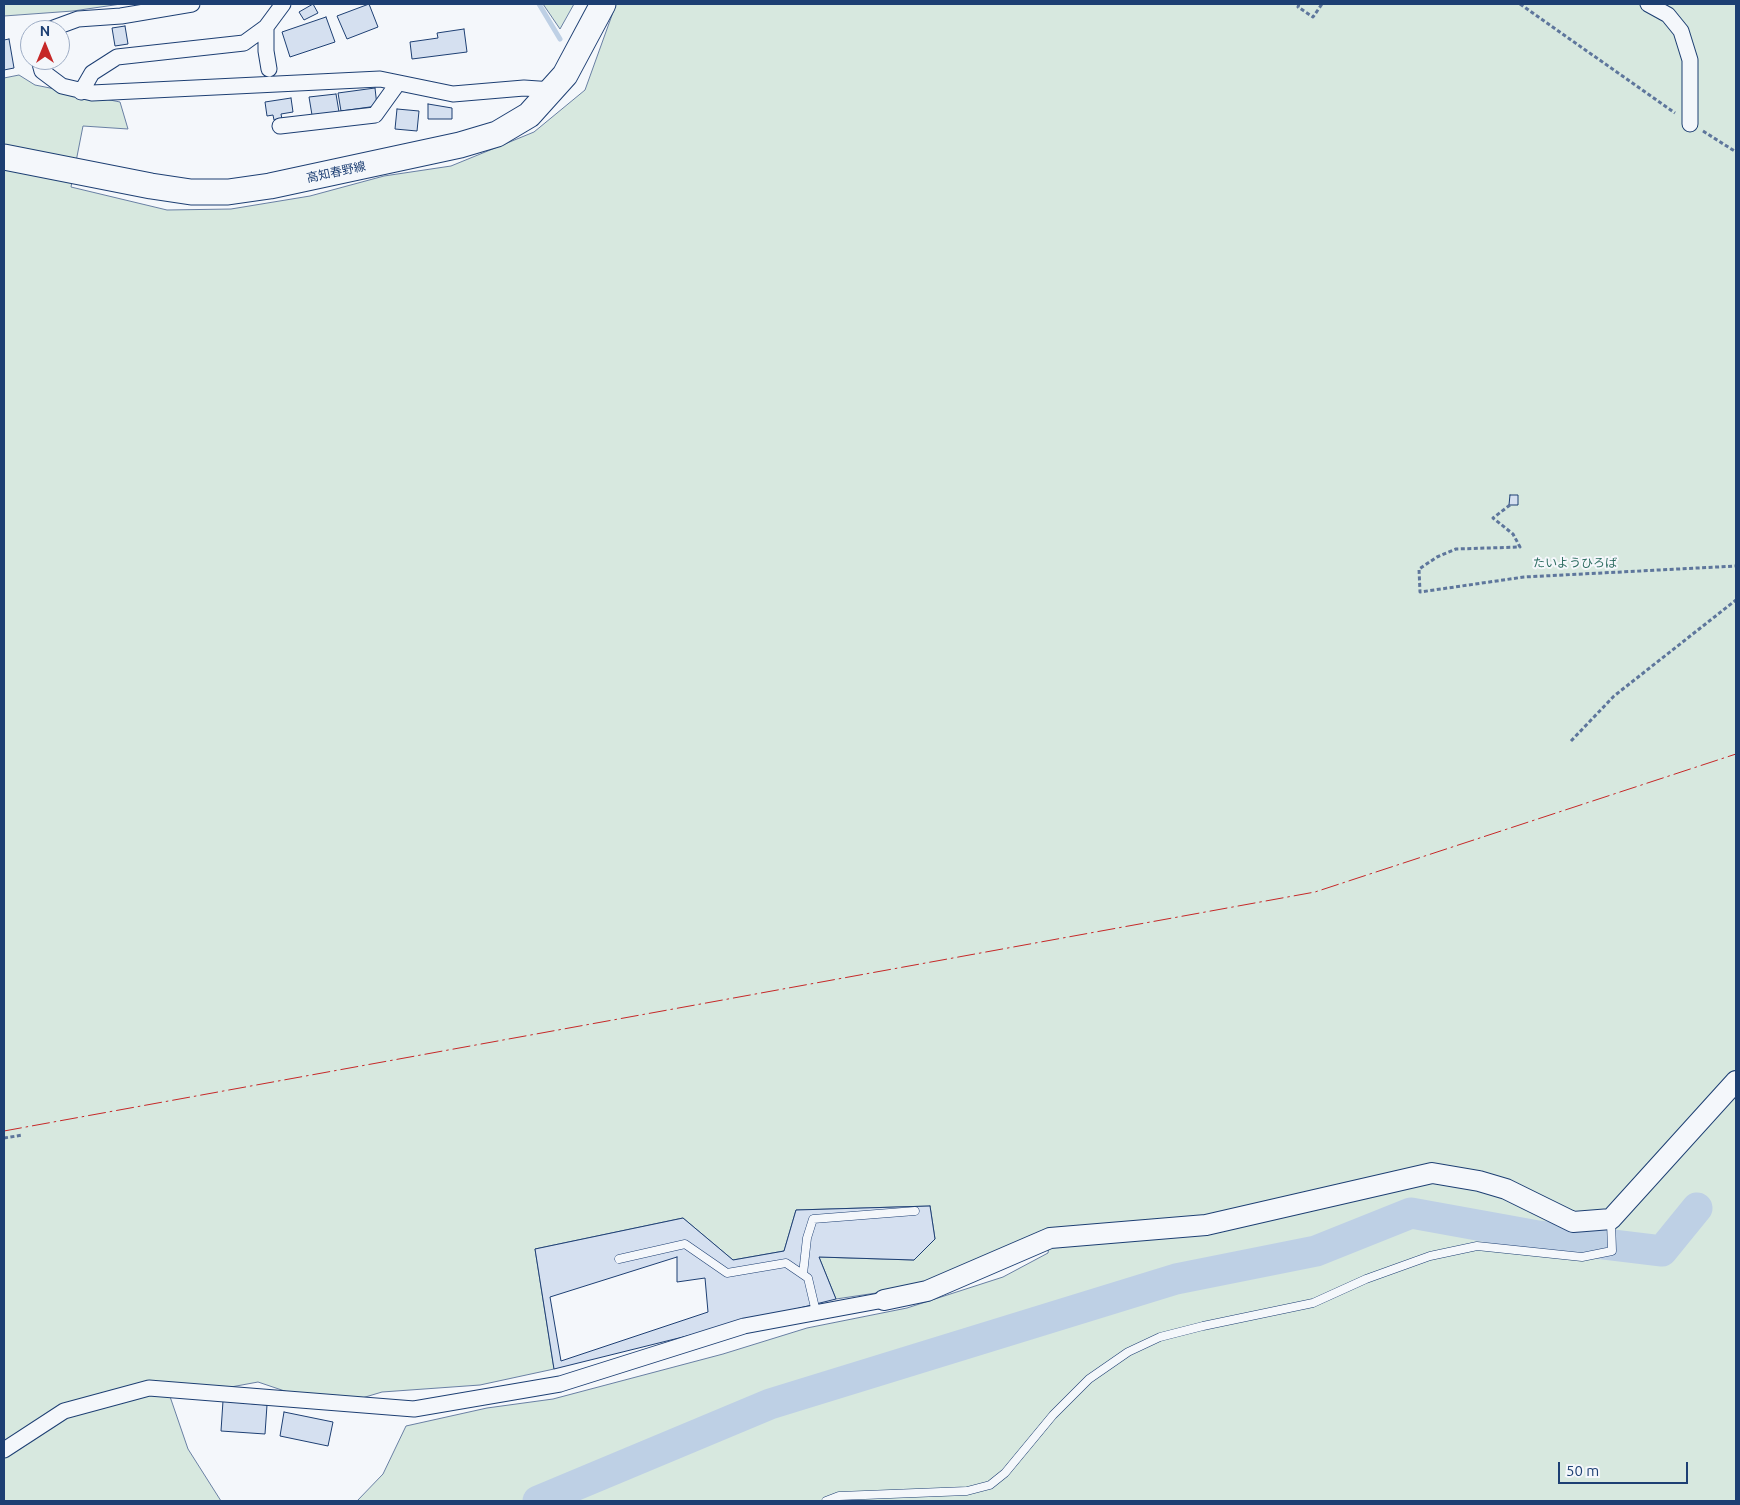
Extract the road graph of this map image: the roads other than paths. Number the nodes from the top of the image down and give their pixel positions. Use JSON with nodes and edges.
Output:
{"nodes":[{"id":1,"x":192,"y":4,"type":"edge"},
{"id":2,"x":283,"y":4,"type":"edge"},
{"id":3,"x":603,"y":4,"type":"edge"},
{"id":4,"x":1648,"y":4,"type":"edge"},
{"id":5,"x":70,"y":22,"type":"edge"},
{"id":6,"x":266,"y":27,"type":"junction"},
{"id":7,"x":269,"y":69,"type":"dead end"},
{"id":8,"x":42,"y":70,"type":"edge"},
{"id":9,"x":398,"y":83,"type":"junction"},
{"id":10,"x":553,"y":90,"type":"junction"},
{"id":11,"x":81,"y":92,"type":"junction"},
{"id":12,"x":1690,"y":124,"type":"road end"},
{"id":13,"x":280,"y":126,"type":"dead end"},
{"id":14,"x":4,"y":157,"type":"edge"},
{"id":15,"x":1736,"y":1081,"type":"edge"},
{"id":16,"x":915,"y":1211,"type":"dead end"},
{"id":17,"x":1611,"y":1219,"type":"junction"},
{"id":18,"x":619,"y":1259,"type":"dead end"},
{"id":19,"x":803,"y":1274,"type":"junction"},
{"id":20,"x":884,"y":1300,"type":"joint"},
{"id":21,"x":816,"y":1312,"type":"junction"},
{"id":22,"x":4,"y":1450,"type":"edge"},
{"id":23,"x":826,"y":1501,"type":"edge"}],
"edges":[{"from":1,"to":5,"type":"street"},
{"from":2,"to":6,"type":"street"},
{"from":3,"to":10,"type":"main road","name":"高知春野線"},
{"from":4,"to":12,"type":"street"},
{"from":6,"to":7,"type":"street"},
{"from":6,"to":11,"type":"street"},
{"from":8,"to":11,"type":"street"},
{"from":9,"to":10,"type":"street"},
{"from":9,"to":11,"type":"street"},
{"from":9,"to":13,"type":"street"},
{"from":10,"to":14,"type":"main road","name":"高知春野線"},
{"from":15,"to":17,"type":"street"},
{"from":16,"to":19,"type":"lane"},
{"from":17,"to":20,"type":"street"},
{"from":17,"to":23,"type":"lane"},
{"from":18,"to":19,"type":"lane"},
{"from":19,"to":21,"type":"lane"},
{"from":20,"to":21,"type":"street"},
{"from":21,"to":22,"type":"street"}]}
